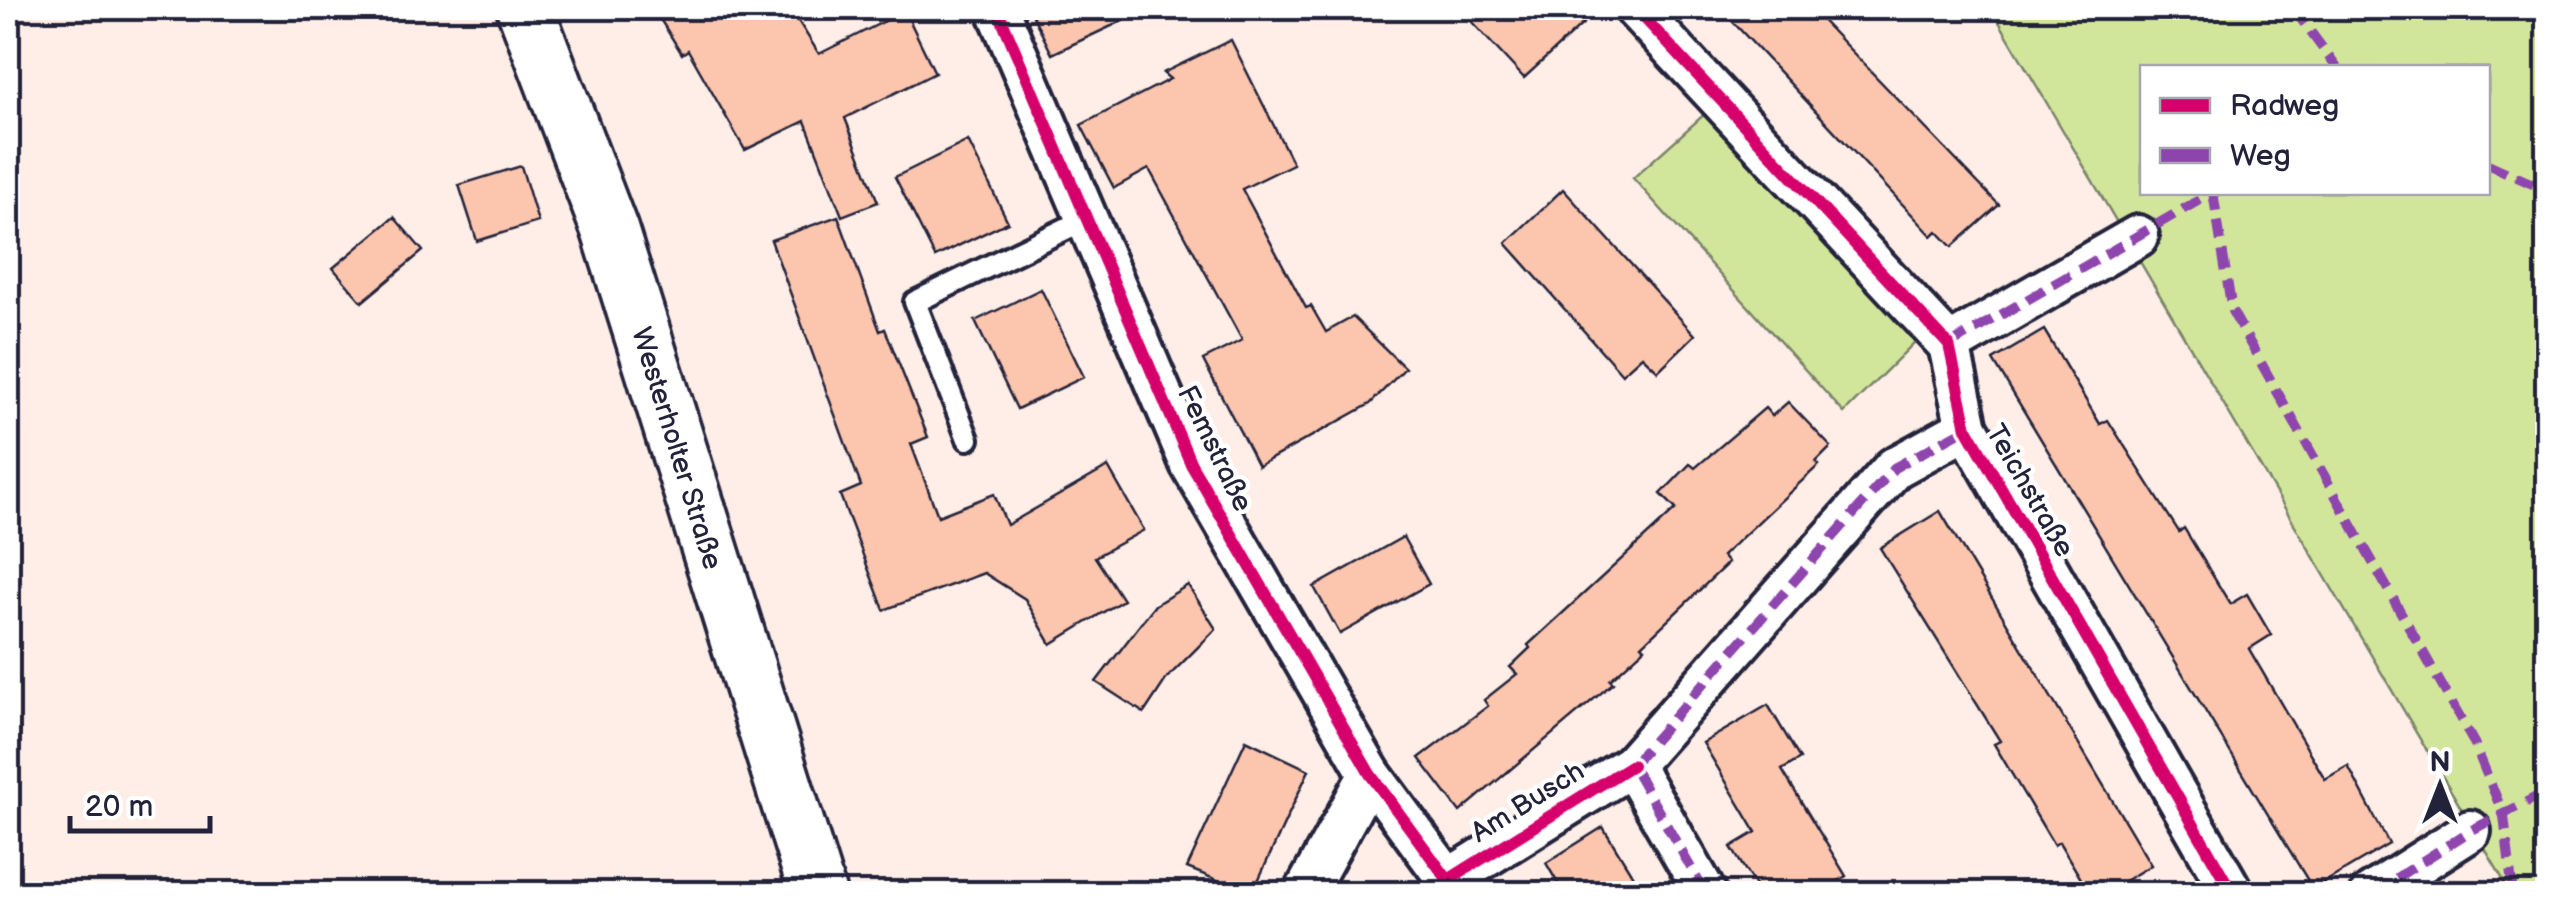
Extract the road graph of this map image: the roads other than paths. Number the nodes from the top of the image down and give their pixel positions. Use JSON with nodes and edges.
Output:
{"nodes":[{"id":1,"x":525,"y":8,"type":"edge"},
{"id":2,"x":997,"y":8,"type":"edge"},
{"id":3,"x":1635,"y":8,"type":"edge"},
{"id":4,"x":1086,"y":219,"type":"junction"},
{"id":5,"x":2138,"y":236,"type":"dead end"},
{"id":6,"x":1948,"y":345,"type":"junction"},
{"id":7,"x":1967,"y":428,"type":"junction"},
{"id":8,"x":968,"y":439,"type":"dead end"},
{"id":9,"x":1632,"y":764,"type":"junction"},
{"id":10,"x":1370,"y":774,"type":"junction"},
{"id":11,"x":2470,"y":831,"type":"dead end"},
{"id":12,"x":1448,"y":880,"type":"joint"},
{"id":13,"x":818,"y":894,"type":"edge"},
{"id":14,"x":1304,"y":894,"type":"edge"},
{"id":15,"x":1706,"y":894,"type":"edge"},
{"id":16,"x":2233,"y":894,"type":"edge"},
{"id":17,"x":2370,"y":894,"type":"edge"}],
"edges":[{"from":1,"to":13,"type":"main road","name":"Westerholter Straße"},
{"from":2,"to":4,"type":"street","name":"Femstraße"},
{"from":3,"to":6,"type":"street","name":"Teichstraße"},
{"from":4,"to":8,"type":"lane"},
{"from":4,"to":10,"type":"street","name":"Femstraße"},
{"from":5,"to":6,"type":"street"},
{"from":6,"to":7,"type":"street","name":"Teichstraße"},
{"from":7,"to":9,"type":"street","name":"Am Busch"},
{"from":7,"to":16,"type":"street","name":"Teichstraße"},
{"from":9,"to":12,"type":"street","name":"Am Busch"},
{"from":9,"to":15,"type":"street"},
{"from":10,"to":12,"type":"street","name":"Femstraße"},
{"from":10,"to":14,"type":"street"},
{"from":11,"to":17,"type":"street"}]}
